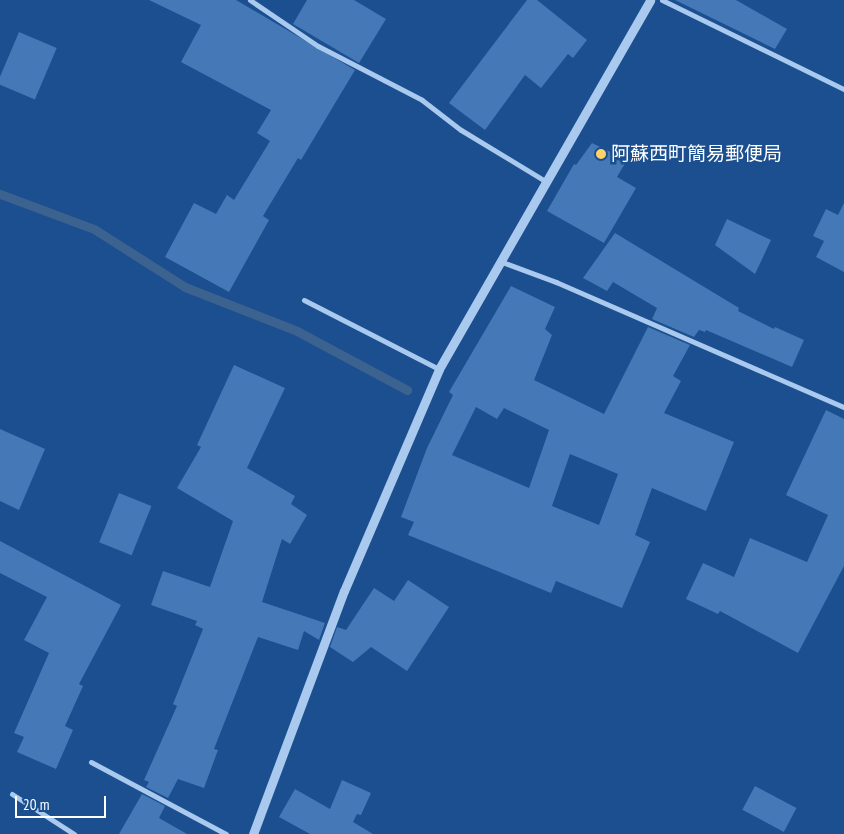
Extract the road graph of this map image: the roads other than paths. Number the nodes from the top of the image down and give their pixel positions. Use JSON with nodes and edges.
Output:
{"nodes":[{"id":1,"x":250,"y":0,"type":"edge"},
{"id":2,"x":650,"y":0,"type":"edge"},
{"id":3,"x":662,"y":0,"type":"edge"},
{"id":4,"x":844,"y":89,"type":"edge"},
{"id":5,"x":547,"y":182,"type":"junction"},
{"id":6,"x":502,"y":262,"type":"junction"},
{"id":7,"x":304,"y":300,"type":"dead end"},
{"id":8,"x":439,"y":369,"type":"junction"},
{"id":9,"x":844,"y":407,"type":"edge"},
{"id":10,"x":91,"y":762,"type":"dead end"},
{"id":11,"x":12,"y":794,"type":"dead end"},
{"id":12,"x":74,"y":834,"type":"edge"},
{"id":13,"x":226,"y":834,"type":"edge"},
{"id":14,"x":253,"y":834,"type":"edge"}],
"edges":[{"from":1,"to":5,"type":"street"},
{"from":2,"to":5,"type":"street"},
{"from":3,"to":4,"type":"street"},
{"from":5,"to":6,"type":"street"},
{"from":6,"to":8,"type":"street"},
{"from":6,"to":9,"type":"street"},
{"from":7,"to":8,"type":"street"},
{"from":8,"to":14,"type":"street"},
{"from":10,"to":13,"type":"street"},
{"from":11,"to":12,"type":"street"}]}
